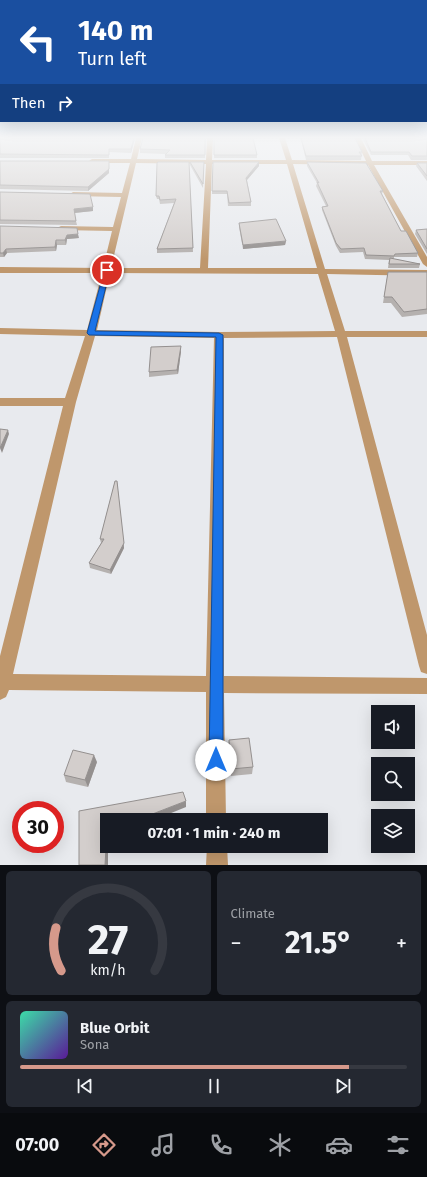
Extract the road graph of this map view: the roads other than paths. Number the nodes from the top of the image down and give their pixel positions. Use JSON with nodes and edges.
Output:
{"nodes":[{"id":1,"x":129,"y":178,"type":"edge"},
{"id":2,"x":209,"y":178,"type":"edge"},
{"id":3,"x":294,"y":178,"type":"edge"},
{"id":4,"x":379,"y":178,"type":"edge"},
{"id":5,"x":63,"y":194,"type":"edge"},
{"id":6,"x":125,"y":195,"type":"junction"},
{"id":7,"x":54,"y":228,"type":"edge"},
{"id":8,"x":117,"y":229,"type":"junction"},
{"id":9,"x":427,"y":264,"type":"edge"},
{"id":10,"x":0,"y":270,"type":"edge"},
{"id":11,"x":107,"y":270,"type":"junction"},
{"id":12,"x":204,"y":270,"type":"junction"},
{"id":13,"x":320,"y":271,"type":"junction"},
{"id":14,"x":427,"y":273,"type":"edge"},
{"id":15,"x":0,"y":331,"type":"edge"},
{"id":16,"x":91,"y":333,"type":"junction"},
{"id":17,"x":427,"y":334,"type":"edge"},
{"id":18,"x":219,"y":335,"type":"junction"},
{"id":19,"x":340,"y":335,"type":"junction"},
{"id":20,"x":0,"y":402,"type":"edge"},
{"id":21,"x":70,"y":402,"type":"junction"},
{"id":22,"x":427,"y":666,"type":"edge"},
{"id":23,"x":215,"y":684,"type":"junction"},
{"id":24,"x":1,"y":685,"type":"edge"},
{"id":25,"x":427,"y":686,"type":"edge"},
{"id":26,"x":216,"y":813,"type":"edge"},
{"id":27,"x":217,"y":853,"type":"edge"},
{"id":28,"x":217,"y":865,"type":"edge"}],
"edges":[{"from":1,"to":6,"type":"street"},
{"from":2,"to":12,"type":"street"},
{"from":3,"to":13,"type":"street"},
{"from":4,"to":9,"type":"street"},
{"from":5,"to":6,"type":"street"},
{"from":6,"to":8,"type":"street"},
{"from":7,"to":8,"type":"street"},
{"from":8,"to":11,"type":"street"},
{"from":10,"to":11,"type":"street"},
{"from":11,"to":12,"type":"street"},
{"from":11,"to":16,"type":"street"},
{"from":12,"to":13,"type":"street"},
{"from":13,"to":14,"type":"street"},
{"from":13,"to":19,"type":"street"},
{"from":15,"to":16,"type":"street"},
{"from":16,"to":18,"type":"street"},
{"from":16,"to":21,"type":"street"},
{"from":17,"to":19,"type":"street"},
{"from":18,"to":19,"type":"street"},
{"from":18,"to":23,"type":"street"},
{"from":19,"to":22,"type":"street"},
{"from":20,"to":21,"type":"street"},
{"from":21,"to":24,"type":"street"},
{"from":23,"to":24,"type":"street"},
{"from":23,"to":25,"type":"street"},
{"from":23,"to":26,"type":"street"},
{"from":27,"to":28,"type":"street"}]}
